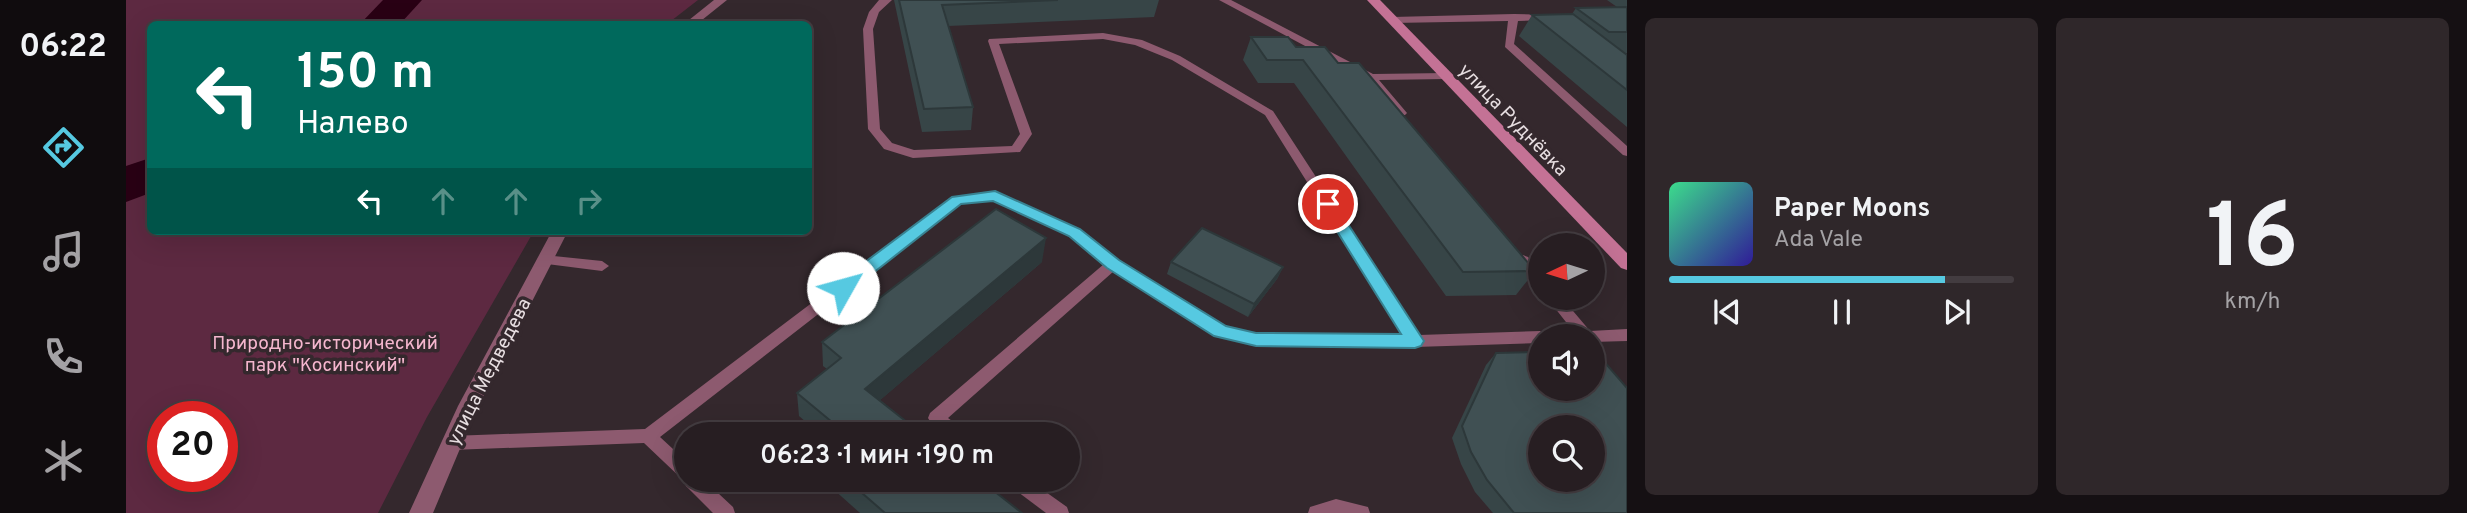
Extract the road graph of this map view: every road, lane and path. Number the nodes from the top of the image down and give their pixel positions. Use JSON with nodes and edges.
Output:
{"nodes":[{"id":1,"x":720,"y":0,"type":"edge"},
{"id":2,"x":1224,"y":0,"type":"edge"},
{"id":3,"x":1373,"y":0,"type":"edge"},
{"id":4,"x":883,"y":1,"type":"edge"},
{"id":5,"x":1514,"y":17,"type":"junction"},
{"id":6,"x":1564,"y":17,"type":"edge"},
{"id":7,"x":1392,"y":20,"type":"junction"},
{"id":8,"x":694,"y":21,"type":"edge"},
{"id":9,"x":1446,"y":76,"type":"junction"},
{"id":10,"x":1371,"y":77,"type":"junction"},
{"id":11,"x":1406,"y":120,"type":"edge"},
{"id":12,"x":1627,"y":152,"type":"edge"},
{"id":13,"x":558,"y":235,"type":"edge"},
{"id":14,"x":1513,"y":248,"type":"edge"},
{"id":15,"x":544,"y":260,"type":"junction"},
{"id":16,"x":1113,"y":264,"type":"junction"},
{"id":17,"x":1627,"y":264,"type":"edge"},
{"id":18,"x":602,"y":266,"type":"dead end"},
{"id":19,"x":1528,"y":266,"type":"edge"},
{"id":20,"x":1564,"y":310,"type":"edge"},
{"id":21,"x":1576,"y":324,"type":"edge"},
{"id":22,"x":1627,"y":335,"type":"edge"},
{"id":23,"x":1605,"y":336,"type":"edge"},
{"id":24,"x":1528,"y":338,"type":"edge"},
{"id":25,"x":1415,"y":341,"type":"junction"},
{"id":26,"x":941,"y":422,"type":"edge"},
{"id":27,"x":648,"y":436,"type":"junction"},
{"id":28,"x":451,"y":443,"type":"junction"},
{"id":29,"x":674,"y":461,"type":"edge"},
{"id":30,"x":704,"y":492,"type":"edge"},
{"id":31,"x":1032,"y":492,"type":"edge"},
{"id":32,"x":421,"y":513,"type":"edge"},
{"id":33,"x":726,"y":513,"type":"edge"},
{"id":34,"x":1060,"y":513,"type":"edge"},
{"id":35,"x":1317,"y":513,"type":"edge"},
{"id":36,"x":1361,"y":513,"type":"edge"}],
"edges":[{"from":1,"to":8,"type":"street"},
{"from":2,"to":10,"type":"lane"},
{"from":3,"to":7,"type":"street","name":"улица Руднёвка"},
{"from":4,"to":25,"type":"lane"},
{"from":5,"to":6,"type":"lane"},
{"from":5,"to":7,"type":"lane"},
{"from":5,"to":12,"type":"lane"},
{"from":7,"to":9,"type":"street","name":"улица Руднёвка"},
{"from":9,"to":10,"type":"lane"},
{"from":9,"to":17,"type":"street","name":"улица Руднёвка"},
{"from":10,"to":11,"type":"lane"},
{"from":13,"to":15,"type":"street","name":"улица Медведева"},
{"from":14,"to":19,"type":"lane"},
{"from":15,"to":18,"type":"lane"},
{"from":15,"to":28,"type":"street","name":"улица Медведева"},
{"from":16,"to":25,"type":"lane"},
{"from":16,"to":26,"type":"lane"},
{"from":16,"to":27,"type":"lane"},
{"from":20,"to":21,"type":"lane"},
{"from":22,"to":23,"type":"lane"},
{"from":24,"to":25,"type":"lane"},
{"from":27,"to":28,"type":"lane"},
{"from":27,"to":29,"type":"lane"},
{"from":28,"to":32,"type":"street","name":"улица Медведева"},
{"from":30,"to":33,"type":"lane"},
{"from":31,"to":34,"type":"lane"},
{"from":35,"to":36,"type":"lane"}]}
